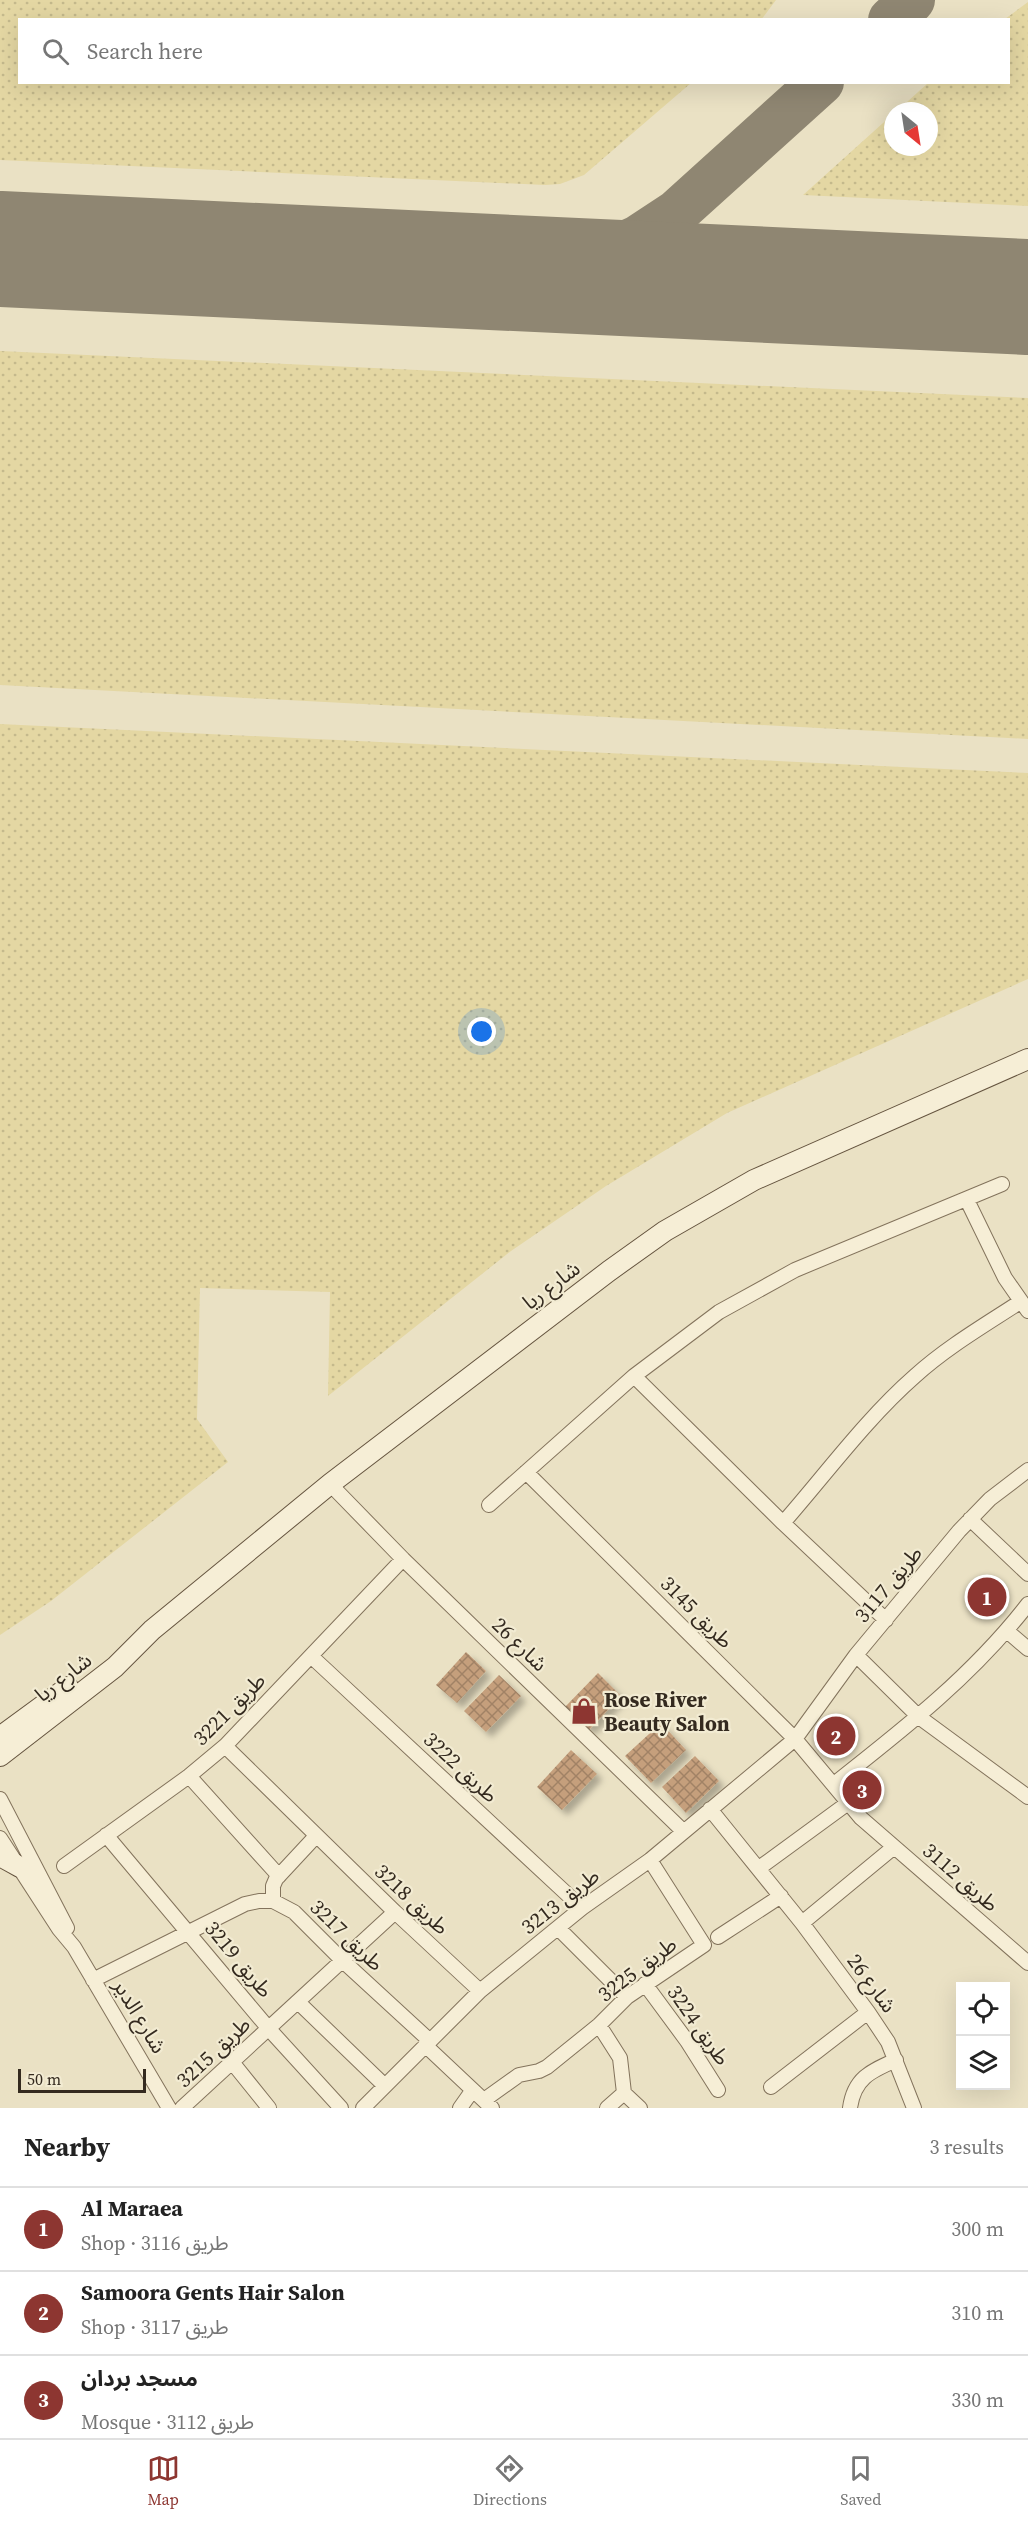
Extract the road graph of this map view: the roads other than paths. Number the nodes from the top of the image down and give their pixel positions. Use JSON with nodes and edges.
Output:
{"nodes":[{"id":1,"x":1028,"y":1059,"type":"edge"},
{"id":2,"x":1002,"y":1184,"type":"dead end"},
{"id":3,"x":968,"y":1200,"type":"junction"},
{"id":4,"x":1024,"y":1306,"type":"edge"},
{"id":5,"x":634,"y":1376,"type":"junction"},
{"id":6,"x":1028,"y":1470,"type":"edge"},
{"id":7,"x":526,"y":1472,"type":"junction"},
{"id":8,"x":330,"y":1484,"type":"junction"},
{"id":9,"x":489,"y":1505,"type":"dead end"},
{"id":10,"x":970,"y":1519,"type":"junction"},
{"id":11,"x":783,"y":1523,"type":"junction"},
{"id":12,"x":403,"y":1559,"type":"junction"},
{"id":13,"x":1028,"y":1574,"type":"edge"},
{"id":14,"x":1028,"y":1604,"type":"edge"},
{"id":15,"x":886,"y":1620,"type":"junction"},
{"id":16,"x":152,"y":1630,"type":"junction"},
{"id":17,"x":1007,"y":1631,"type":"junction"},
{"id":18,"x":1028,"y":1649,"type":"edge"},
{"id":19,"x":856,"y":1655,"type":"junction"},
{"id":20,"x":312,"y":1657,"type":"junction"},
{"id":21,"x":919,"y":1717,"type":"junction"},
{"id":22,"x":0,"y":1737,"type":"edge"},
{"id":23,"x":795,"y":1739,"type":"junction"},
{"id":24,"x":225,"y":1746,"type":"junction"},
{"id":25,"x":0,"y":1756,"type":"edge"},
{"id":26,"x":189,"y":1776,"type":"junction"},
{"id":27,"x":834,"y":1784,"type":"junction"},
{"id":28,"x":1028,"y":1797,"type":"edge"},
{"id":29,"x":0,"y":1799,"type":"edge"},
{"id":30,"x":848,"y":1803,"type":"junction"},
{"id":31,"x":710,"y":1809,"type":"junction"},
{"id":32,"x":683,"y":1831,"type":"junction"},
{"id":33,"x":106,"y":1836,"type":"junction"},
{"id":34,"x":316,"y":1836,"type":"junction"},
{"id":35,"x":0,"y":1838,"type":"edge"},
{"id":36,"x":894,"y":1847,"type":"junction"},
{"id":37,"x":0,"y":1856,"type":"edge"},
{"id":38,"x":650,"y":1860,"type":"junction"},
{"id":39,"x":64,"y":1866,"type":"dead end"},
{"id":40,"x":20,"y":1867,"type":"junction"},
{"id":41,"x":759,"y":1868,"type":"junction"},
{"id":42,"x":279,"y":1876,"type":"junction"},
{"id":43,"x":781,"y":1896,"type":"junction"},
{"id":44,"x":273,"y":1901,"type":"junction"},
{"id":45,"x":582,"y":1908,"type":"junction"},
{"id":46,"x":394,"y":1912,"type":"junction"},
{"id":47,"x":802,"y":1923,"type":"junction"},
{"id":48,"x":558,"y":1928,"type":"junction"},
{"id":49,"x":190,"y":1933,"type":"junction"},
{"id":50,"x":718,"y":1937,"type":"dead end"},
{"id":51,"x":74,"y":1947,"type":"junction"},
{"id":52,"x":343,"y":1961,"type":"junction"},
{"id":53,"x":1028,"y":1963,"type":"edge"},
{"id":54,"x":93,"y":1980,"type":"junction"},
{"id":55,"x":645,"y":1984,"type":"junction"},
{"id":56,"x":480,"y":1991,"type":"junction"},
{"id":57,"x":627,"y":1997,"type":"junction"},
{"id":58,"x":298,"y":2002,"type":"junction"},
{"id":59,"x":868,"y":2012,"type":"junction"},
{"id":60,"x":599,"y":2025,"type":"junction"},
{"id":61,"x":269,"y":2029,"type":"junction"},
{"id":62,"x":427,"y":2042,"type":"junction"},
{"id":63,"x":896,"y":2060,"type":"junction"},
{"id":64,"x":232,"y":2062,"type":"junction"},
{"id":65,"x":384,"y":2085,"type":"junction"},
{"id":66,"x":771,"y":2086,"type":"dead end"},
{"id":67,"x":718,"y":2090,"type":"dead end"},
{"id":68,"x":472,"y":2091,"type":"junction"},
{"id":69,"x":624,"y":2093,"type":"junction"},
{"id":70,"x":488,"y":2104,"type":"edge"},
{"id":71,"x":169,"y":2108,"type":"edge"},
{"id":72,"x":182,"y":2108,"type":"edge"},
{"id":73,"x":269,"y":2108,"type":"edge"},
{"id":74,"x":341,"y":2108,"type":"edge"},
{"id":75,"x":363,"y":2108,"type":"edge"},
{"id":76,"x":460,"y":2108,"type":"edge"},
{"id":77,"x":607,"y":2108,"type":"edge"},
{"id":78,"x":640,"y":2108,"type":"edge"},
{"id":79,"x":850,"y":2108,"type":"edge"},
{"id":80,"x":915,"y":2108,"type":"edge"}],
"edges":[{"from":1,"to":8,"type":"main road","name":"شارع ريا"},
{"from":2,"to":3,"type":"street"},
{"from":3,"to":4,"type":"street"},
{"from":3,"to":5,"type":"street"},
{"from":4,"to":11,"type":"street"},
{"from":5,"to":7,"type":"street"},
{"from":5,"to":11,"type":"street"},
{"from":6,"to":10,"type":"street","name":"طريق 3117"},
{"from":7,"to":9,"type":"street"},
{"from":7,"to":23,"type":"street","name":"طريق 3145"},
{"from":8,"to":12,"type":"street","name":"شارع 26"},
{"from":8,"to":16,"type":"main road","name":"شارع ريا"},
{"from":10,"to":13,"type":"street"},
{"from":10,"to":15,"type":"street","name":"طريق 3117"},
{"from":11,"to":15,"type":"street"},
{"from":12,"to":20,"type":"street","name":"طريق 3221"},
{"from":12,"to":32,"type":"street","name":"شارع 26"},
{"from":14,"to":17,"type":"street"},
{"from":15,"to":19,"type":"street","name":"طريق 3117"},
{"from":16,"to":22,"type":"main road","name":"شارع ريا"},
{"from":16,"to":25,"type":"main road","name":"شارع ريا"},
{"from":17,"to":18,"type":"street"},
{"from":17,"to":21,"type":"street"},
{"from":19,"to":21,"type":"street"},
{"from":19,"to":23,"type":"street","name":"طريق 3117"},
{"from":20,"to":24,"type":"street","name":"طريق 3221"},
{"from":20,"to":45,"type":"street","name":"طريق 3222"},
{"from":21,"to":27,"type":"street"},
{"from":21,"to":28,"type":"street"},
{"from":23,"to":27,"type":"street","name":"طريق 3145"},
{"from":23,"to":31,"type":"street","name":"طريق 3213"},
{"from":24,"to":26,"type":"street","name":"طريق 3221"},
{"from":24,"to":34,"type":"street","name":"طريق 3218"},
{"from":26,"to":33,"type":"street","name":"طريق 3221"},
{"from":26,"to":42,"type":"street"},
{"from":27,"to":30,"type":"street","name":"طريق 3112"},
{"from":29,"to":51,"type":"street","name":"شارع الدير"},
{"from":30,"to":36,"type":"street","name":"طريق 3112"},
{"from":30,"to":41,"type":"street"},
{"from":31,"to":32,"type":"street","name":"طريق 3213"},
{"from":31,"to":41,"type":"street","name":"شارع 26"},
{"from":32,"to":38,"type":"street","name":"طريق 3213"},
{"from":33,"to":39,"type":"street","name":"طريق 3221"},
{"from":33,"to":49,"type":"street","name":"طريق 3219"},
{"from":34,"to":42,"type":"street"},
{"from":34,"to":46,"type":"street","name":"طريق 3218"},
{"from":35,"to":40,"type":"street","name":"شارع الدير"},
{"from":36,"to":47,"type":"street","name":"طريق 3112"},
{"from":36,"to":53,"type":"street","name":"طريق 3112"},
{"from":37,"to":40,"type":"main road"},
{"from":38,"to":45,"type":"street","name":"طريق 3213"},
{"from":38,"to":55,"type":"street","name":"طريق 3225"},
{"from":40,"to":51,"type":"street","name":"شارع الدير"},
{"from":41,"to":43,"type":"street","name":"شارع 26"},
{"from":42,"to":44,"type":"street"},
{"from":43,"to":47,"type":"street","name":"شارع 26"},
{"from":43,"to":50,"type":"street"},
{"from":44,"to":49,"type":"street"},
{"from":44,"to":52,"type":"street","name":"طريق 3217"},
{"from":45,"to":48,"type":"street","name":"طريق 3213"},
{"from":46,"to":52,"type":"street","name":"طريق 3215"},
{"from":46,"to":56,"type":"street","name":"طريق 3218"},
{"from":47,"to":59,"type":"street","name":"شارع 26"},
{"from":48,"to":56,"type":"street","name":"طريق 3213"},
{"from":48,"to":57,"type":"street"},
{"from":49,"to":54,"type":"street"},
{"from":49,"to":61,"type":"street","name":"طريق 3219"},
{"from":51,"to":54,"type":"street","name":"شارع الدير"},
{"from":52,"to":58,"type":"street","name":"طريق 3215"},
{"from":52,"to":62,"type":"street","name":"طريق 3217"},
{"from":54,"to":71,"type":"street","name":"شارع الدير"},
{"from":55,"to":57,"type":"street","name":"طريق 3225"},
{"from":55,"to":67,"type":"street","name":"طريق 3224"},
{"from":56,"to":62,"type":"street","name":"طريق 3213"},
{"from":57,"to":60,"type":"street","name":"طريق 3225"},
{"from":58,"to":61,"type":"street","name":"طريق 3215"},
{"from":58,"to":65,"type":"street"},
{"from":59,"to":63,"type":"street","name":"شارع 26"},
{"from":59,"to":66,"type":"street"},
{"from":60,"to":69,"type":"street"},
{"from":60,"to":70,"type":"street","name":"طريق 3225"},
{"from":61,"to":64,"type":"street","name":"طريق 3215"},
{"from":61,"to":74,"type":"street","name":"طريق 3219"},
{"from":62,"to":65,"type":"street","name":"طريق 3213"},
{"from":62,"to":68,"type":"street","name":"طريق 3217"},
{"from":63,"to":79,"type":"street"},
{"from":63,"to":80,"type":"street","name":"شارع 26"},
{"from":64,"to":72,"type":"street","name":"طريق 3215"},
{"from":64,"to":73,"type":"street"},
{"from":65,"to":75,"type":"street","name":"طريق 3213"},
{"from":68,"to":70,"type":"street","name":"طريق 3217"},
{"from":68,"to":76,"type":"street"},
{"from":69,"to":77,"type":"street"},
{"from":69,"to":78,"type":"street"}]}
